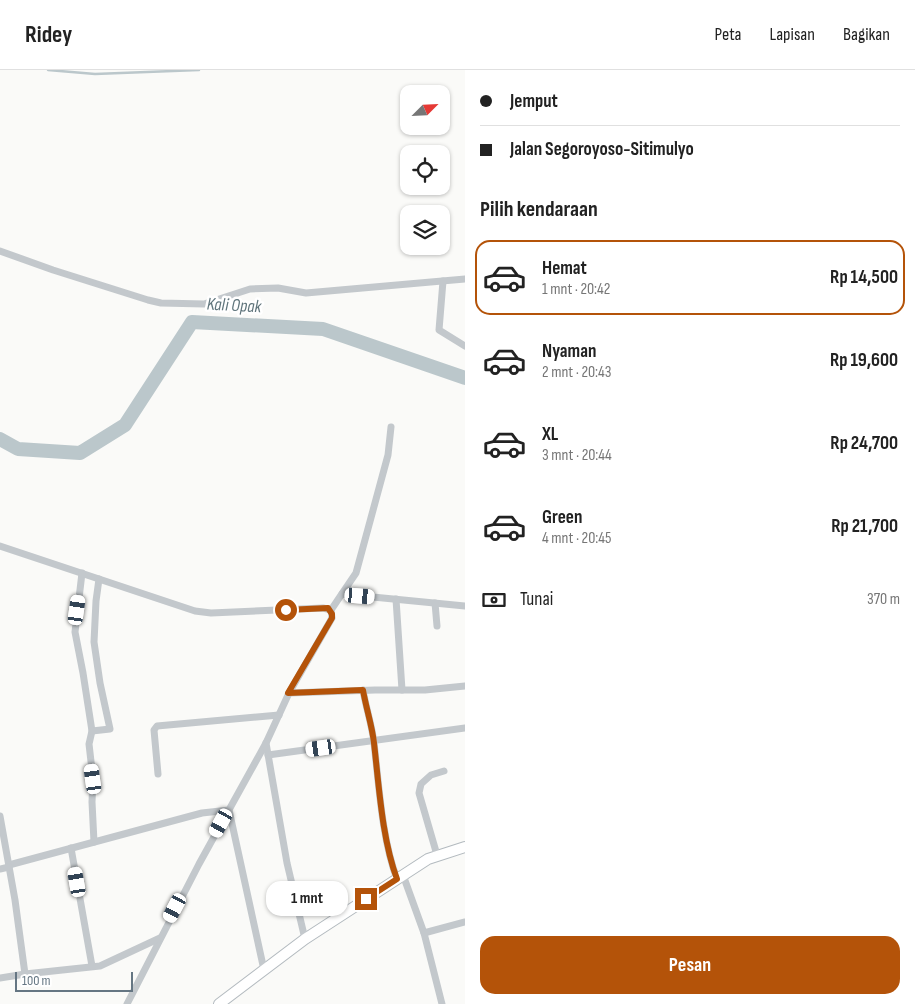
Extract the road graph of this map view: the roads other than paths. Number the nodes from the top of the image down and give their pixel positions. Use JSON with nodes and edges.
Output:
{"nodes":[{"id":1,"x":0,"y":251,"type":"edge"},
{"id":2,"x":465,"y":279,"type":"edge"},
{"id":3,"x":443,"y":281,"type":"junction"},
{"id":4,"x":465,"y":346,"type":"edge"},
{"id":5,"x":391,"y":427,"type":"dead end"},
{"id":6,"x":0,"y":546,"type":"edge"},
{"id":7,"x":82,"y":573,"type":"junction"},
{"id":8,"x":99,"y":578,"type":"junction"},
{"id":9,"x":342,"y":594,"type":"junction"},
{"id":10,"x":396,"y":599,"type":"junction"},
{"id":11,"x":434,"y":603,"type":"junction"},
{"id":12,"x":465,"y":606,"type":"edge"},
{"id":13,"x":331,"y":610,"type":"junction"},
{"id":14,"x":437,"y":626,"type":"dead end"},
{"id":15,"x":465,"y":686,"type":"edge"},
{"id":16,"x":363,"y":690,"type":"junction"},
{"id":17,"x":402,"y":690,"type":"junction"},
{"id":18,"x":288,"y":693,"type":"junction"},
{"id":19,"x":278,"y":715,"type":"junction"},
{"id":20,"x":465,"y":728,"type":"edge"},
{"id":21,"x":92,"y":730,"type":"junction"},
{"id":22,"x":374,"y":741,"type":"junction"},
{"id":23,"x":266,"y":743,"type":"junction"},
{"id":24,"x":268,"y":755,"type":"junction"},
{"id":25,"x":444,"y":771,"type":"dead end"},
{"id":26,"x":158,"y":774,"type":"dead end"},
{"id":27,"x":229,"y":810,"type":"junction"},
{"id":28,"x":0,"y":816,"type":"edge"},
{"id":29,"x":94,"y":842,"type":"junction"},
{"id":30,"x":465,"y":847,"type":"edge"},
{"id":31,"x":72,"y":848,"type":"junction"},
{"id":32,"x":437,"y":855,"type":"junction"},
{"id":33,"x":9,"y":866,"type":"junction"},
{"id":34,"x":0,"y":869,"type":"edge"},
{"id":35,"x":400,"y":877,"type":"junction"},
{"id":36,"x":465,"y":922,"type":"edge"},
{"id":37,"x":424,"y":933,"type":"junction"},
{"id":38,"x":160,"y":938,"type":"junction"},
{"id":39,"x":305,"y":939,"type":"junction"},
{"id":40,"x":92,"y":966,"type":"junction"},
{"id":41,"x":264,"y":970,"type":"junction"},
{"id":42,"x":25,"y":974,"type":"junction"},
{"id":43,"x":0,"y":978,"type":"edge"},
{"id":44,"x":127,"y":1004,"type":"edge"},
{"id":45,"x":219,"y":1004,"type":"edge"},
{"id":46,"x":442,"y":1004,"type":"edge"}],
"edges":[{"from":1,"to":3,"type":"street"},
{"from":2,"to":3,"type":"street"},
{"from":3,"to":4,"type":"street"},
{"from":5,"to":9,"type":"street"},
{"from":6,"to":7,"type":"street"},
{"from":7,"to":8,"type":"street"},
{"from":7,"to":21,"type":"street"},
{"from":8,"to":13,"type":"street"},
{"from":8,"to":21,"type":"street"},
{"from":9,"to":10,"type":"street"},
{"from":9,"to":13,"type":"street"},
{"from":10,"to":11,"type":"street"},
{"from":10,"to":17,"type":"street"},
{"from":11,"to":12,"type":"street"},
{"from":11,"to":14,"type":"street"},
{"from":13,"to":18,"type":"street"},
{"from":15,"to":17,"type":"street"},
{"from":16,"to":17,"type":"street"},
{"from":16,"to":18,"type":"street"},
{"from":16,"to":22,"type":"street"},
{"from":18,"to":19,"type":"street"},
{"from":19,"to":23,"type":"street"},
{"from":19,"to":26,"type":"street"},
{"from":20,"to":22,"type":"street"},
{"from":21,"to":29,"type":"street"},
{"from":22,"to":24,"type":"street"},
{"from":22,"to":35,"type":"street"},
{"from":23,"to":24,"type":"street"},
{"from":23,"to":27,"type":"street"},
{"from":24,"to":39,"type":"street"},
{"from":25,"to":32,"type":"street"},
{"from":27,"to":29,"type":"street"},
{"from":27,"to":38,"type":"street"},
{"from":27,"to":41,"type":"street"},
{"from":28,"to":33,"type":"street"},
{"from":29,"to":31,"type":"street"},
{"from":30,"to":32,"type":"main road"},
{"from":31,"to":33,"type":"street"},
{"from":31,"to":40,"type":"street"},
{"from":32,"to":35,"type":"main road"},
{"from":33,"to":34,"type":"street"},
{"from":33,"to":42,"type":"street"},
{"from":35,"to":37,"type":"street"},
{"from":35,"to":39,"type":"main road"},
{"from":36,"to":37,"type":"street"},
{"from":37,"to":46,"type":"street"},
{"from":38,"to":40,"type":"street"},
{"from":38,"to":44,"type":"street"},
{"from":39,"to":41,"type":"main road"},
{"from":40,"to":42,"type":"street"},
{"from":41,"to":45,"type":"main road"},
{"from":42,"to":43,"type":"street"}]}
